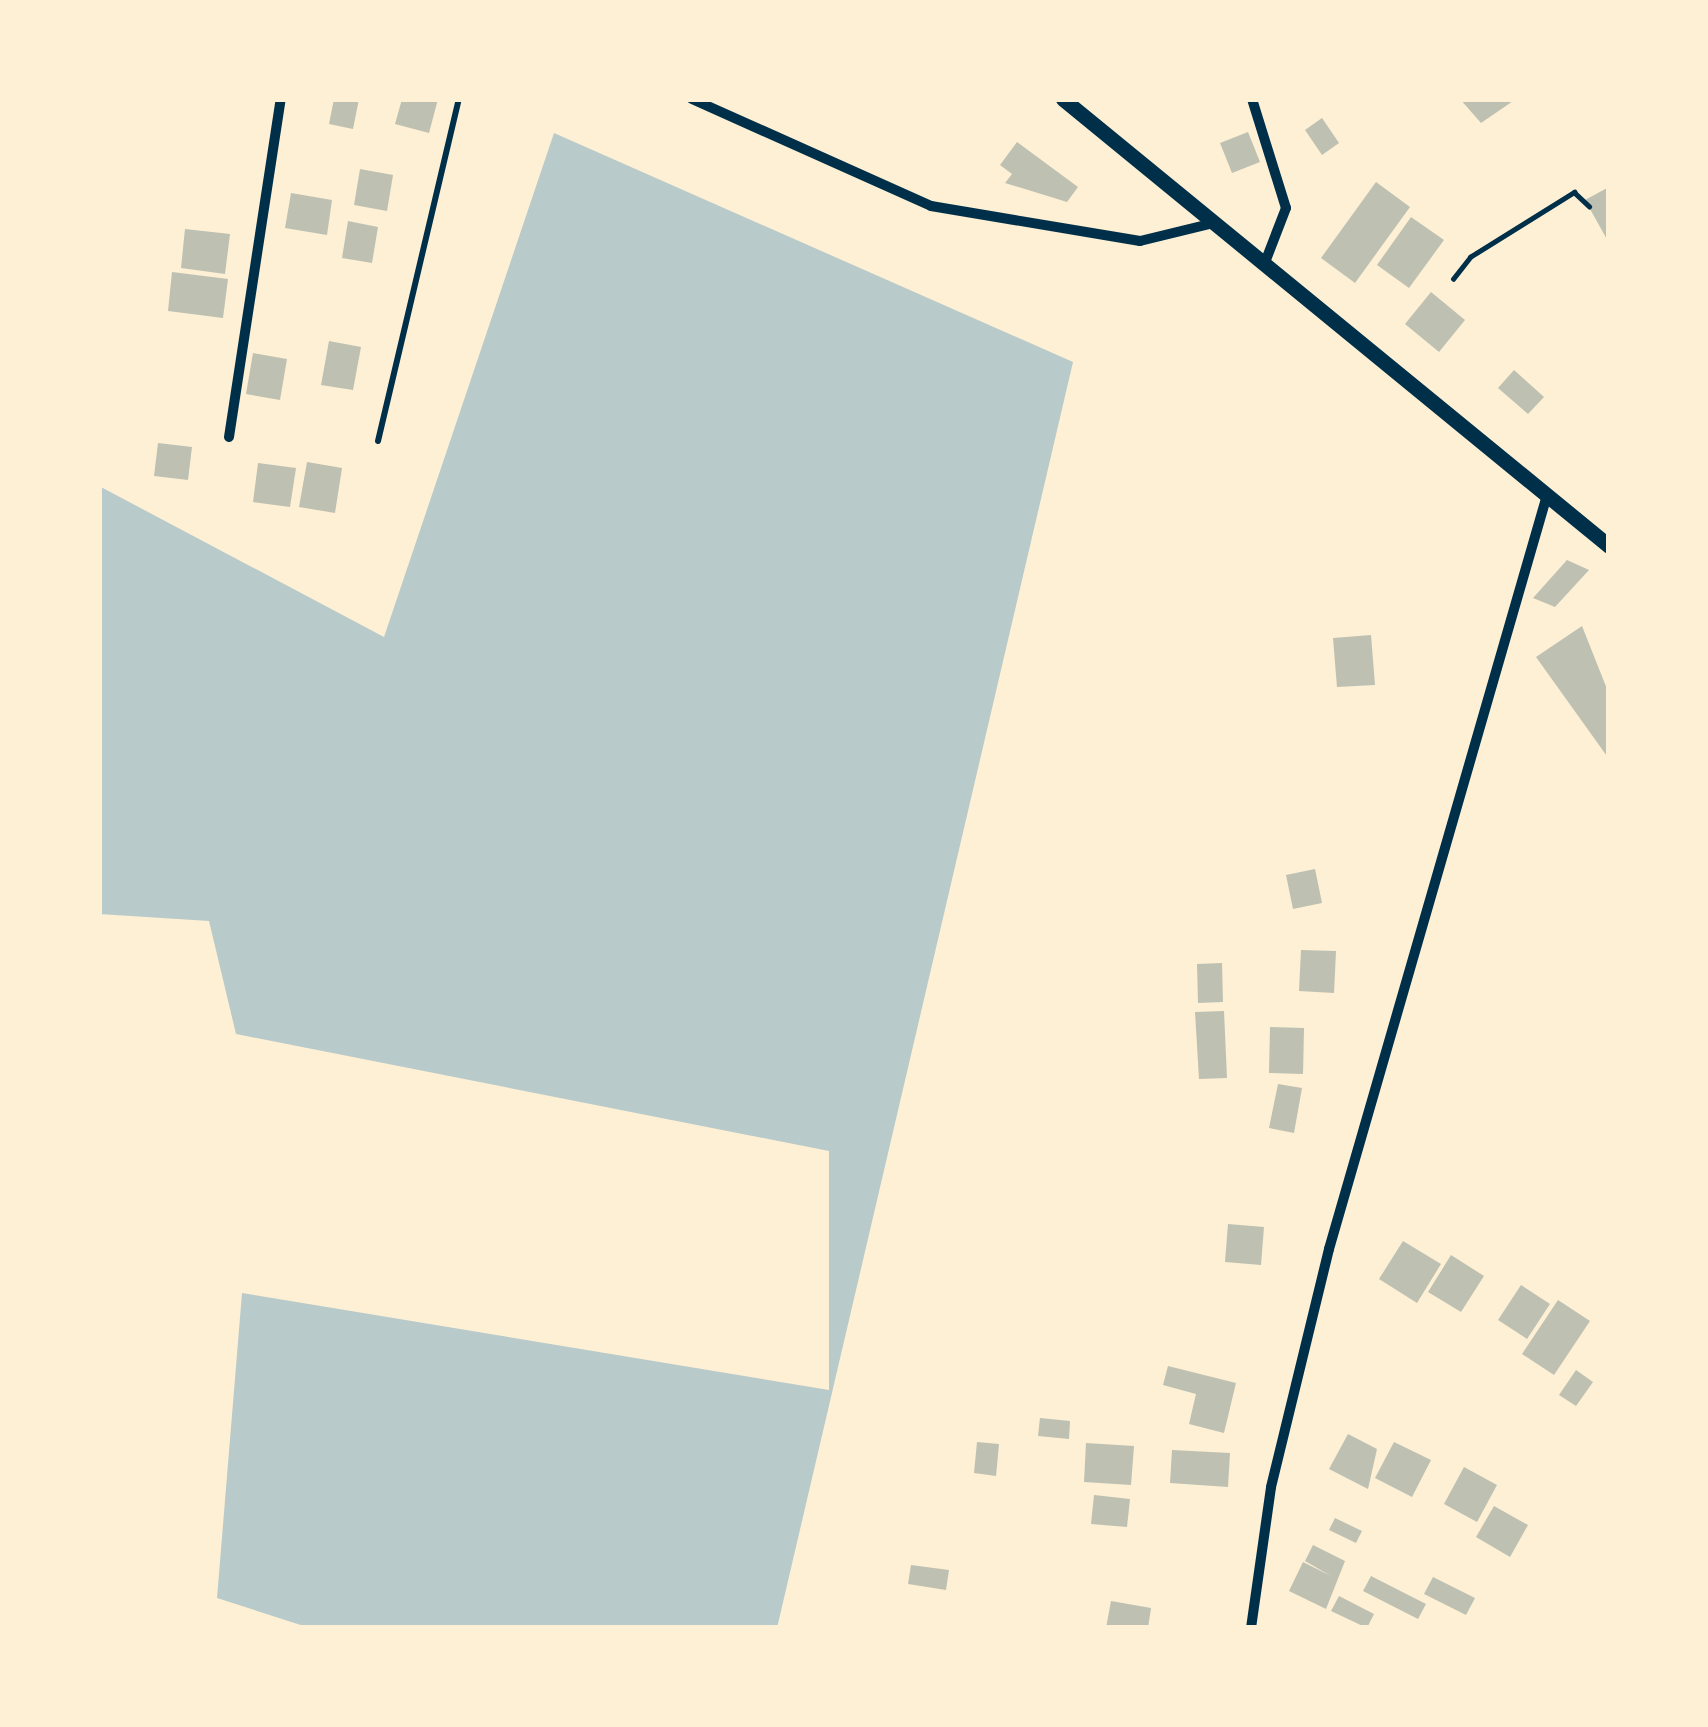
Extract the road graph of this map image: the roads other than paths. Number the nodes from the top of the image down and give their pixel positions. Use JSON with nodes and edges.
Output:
{"nodes":[{"id":1,"x":281,"y":99,"type":"edge"},
{"id":2,"x":459,"y":99,"type":"edge"},
{"id":3,"x":692,"y":99,"type":"edge"},
{"id":4,"x":1063,"y":99,"type":"edge"},
{"id":5,"x":1252,"y":99,"type":"edge"},
{"id":6,"x":1214,"y":223,"type":"junction"},
{"id":7,"x":1264,"y":265,"type":"junction"},
{"id":8,"x":229,"y":437,"type":"dead end"},
{"id":9,"x":378,"y":441,"type":"dead end"},
{"id":10,"x":1547,"y":495,"type":"junction"},
{"id":11,"x":1609,"y":546,"type":"edge"},
{"id":12,"x":1251,"y":1628,"type":"edge"}],
"edges":[{"from":1,"to":8,"type":"street"},
{"from":2,"to":9,"type":"lane"},
{"from":3,"to":6,"type":"street"},
{"from":4,"to":6,"type":"main road"},
{"from":5,"to":7,"type":"street"},
{"from":6,"to":7,"type":"main road"},
{"from":7,"to":10,"type":"main road"},
{"from":10,"to":11,"type":"main road"},
{"from":10,"to":12,"type":"street"}]}
